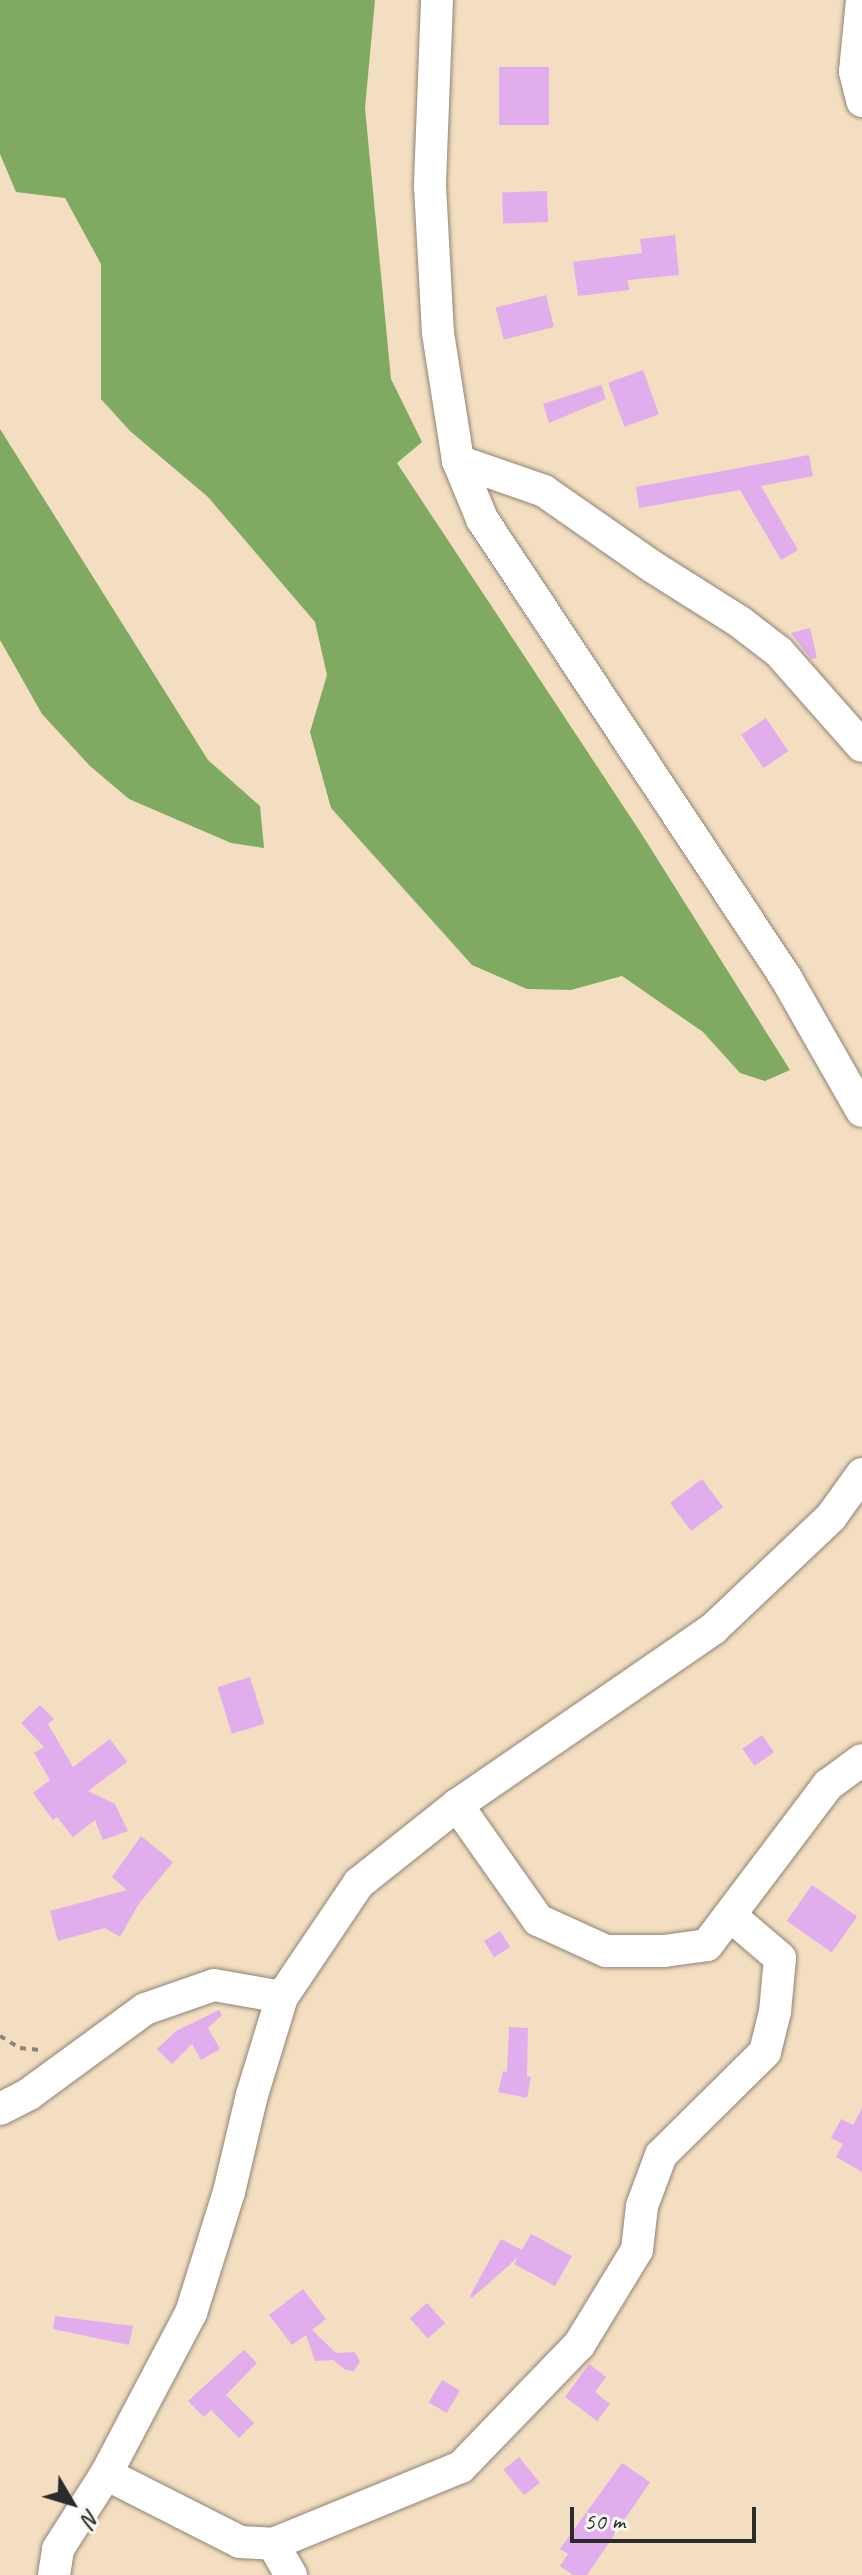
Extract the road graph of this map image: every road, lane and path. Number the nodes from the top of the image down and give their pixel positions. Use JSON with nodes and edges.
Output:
{"nodes":[{"id":1,"x":437,"y":0,"type":"edge"},
{"id":2,"x":862,"y":0,"type":"edge"},
{"id":3,"x":862,"y":101,"type":"edge"},
{"id":4,"x":458,"y":461,"type":"junction"},
{"id":5,"x":862,"y":746,"type":"edge"},
{"id":6,"x":862,"y":1111,"type":"edge"},
{"id":7,"x":862,"y":1474,"type":"edge"},
{"id":8,"x":862,"y":1760,"type":"edge"},
{"id":9,"x":457,"y":1805,"type":"junction"},
{"id":10,"x":732,"y":1917,"type":"junction"},
{"id":11,"x":282,"y":1997,"type":"junction"},
{"id":12,"x":0,"y":2036,"type":"edge"},
{"id":13,"x":78,"y":2055,"type":"junction"},
{"id":14,"x":0,"y":2109,"type":"edge"},
{"id":15,"x":106,"y":2474,"type":"junction"},
{"id":16,"x":273,"y":2544,"type":"junction"},
{"id":17,"x":54,"y":2575,"type":"edge"},
{"id":18,"x":291,"y":2575,"type":"edge"}],
"edges":[{"from":1,"to":4,"type":"street"},
{"from":2,"to":3,"type":"street"},
{"from":4,"to":5,"type":"street"},
{"from":4,"to":6,"type":"street"},
{"from":7,"to":9,"type":"street"},
{"from":8,"to":10,"type":"street"},
{"from":9,"to":10,"type":"street"},
{"from":9,"to":11,"type":"street"},
{"from":10,"to":16,"type":"street"},
{"from":11,"to":13,"type":"street"},
{"from":11,"to":15,"type":"street"},
{"from":12,"to":13,"type":"path"},
{"from":13,"to":14,"type":"street"},
{"from":15,"to":16,"type":"street"},
{"from":15,"to":17,"type":"street"},
{"from":16,"to":18,"type":"street"}]}
